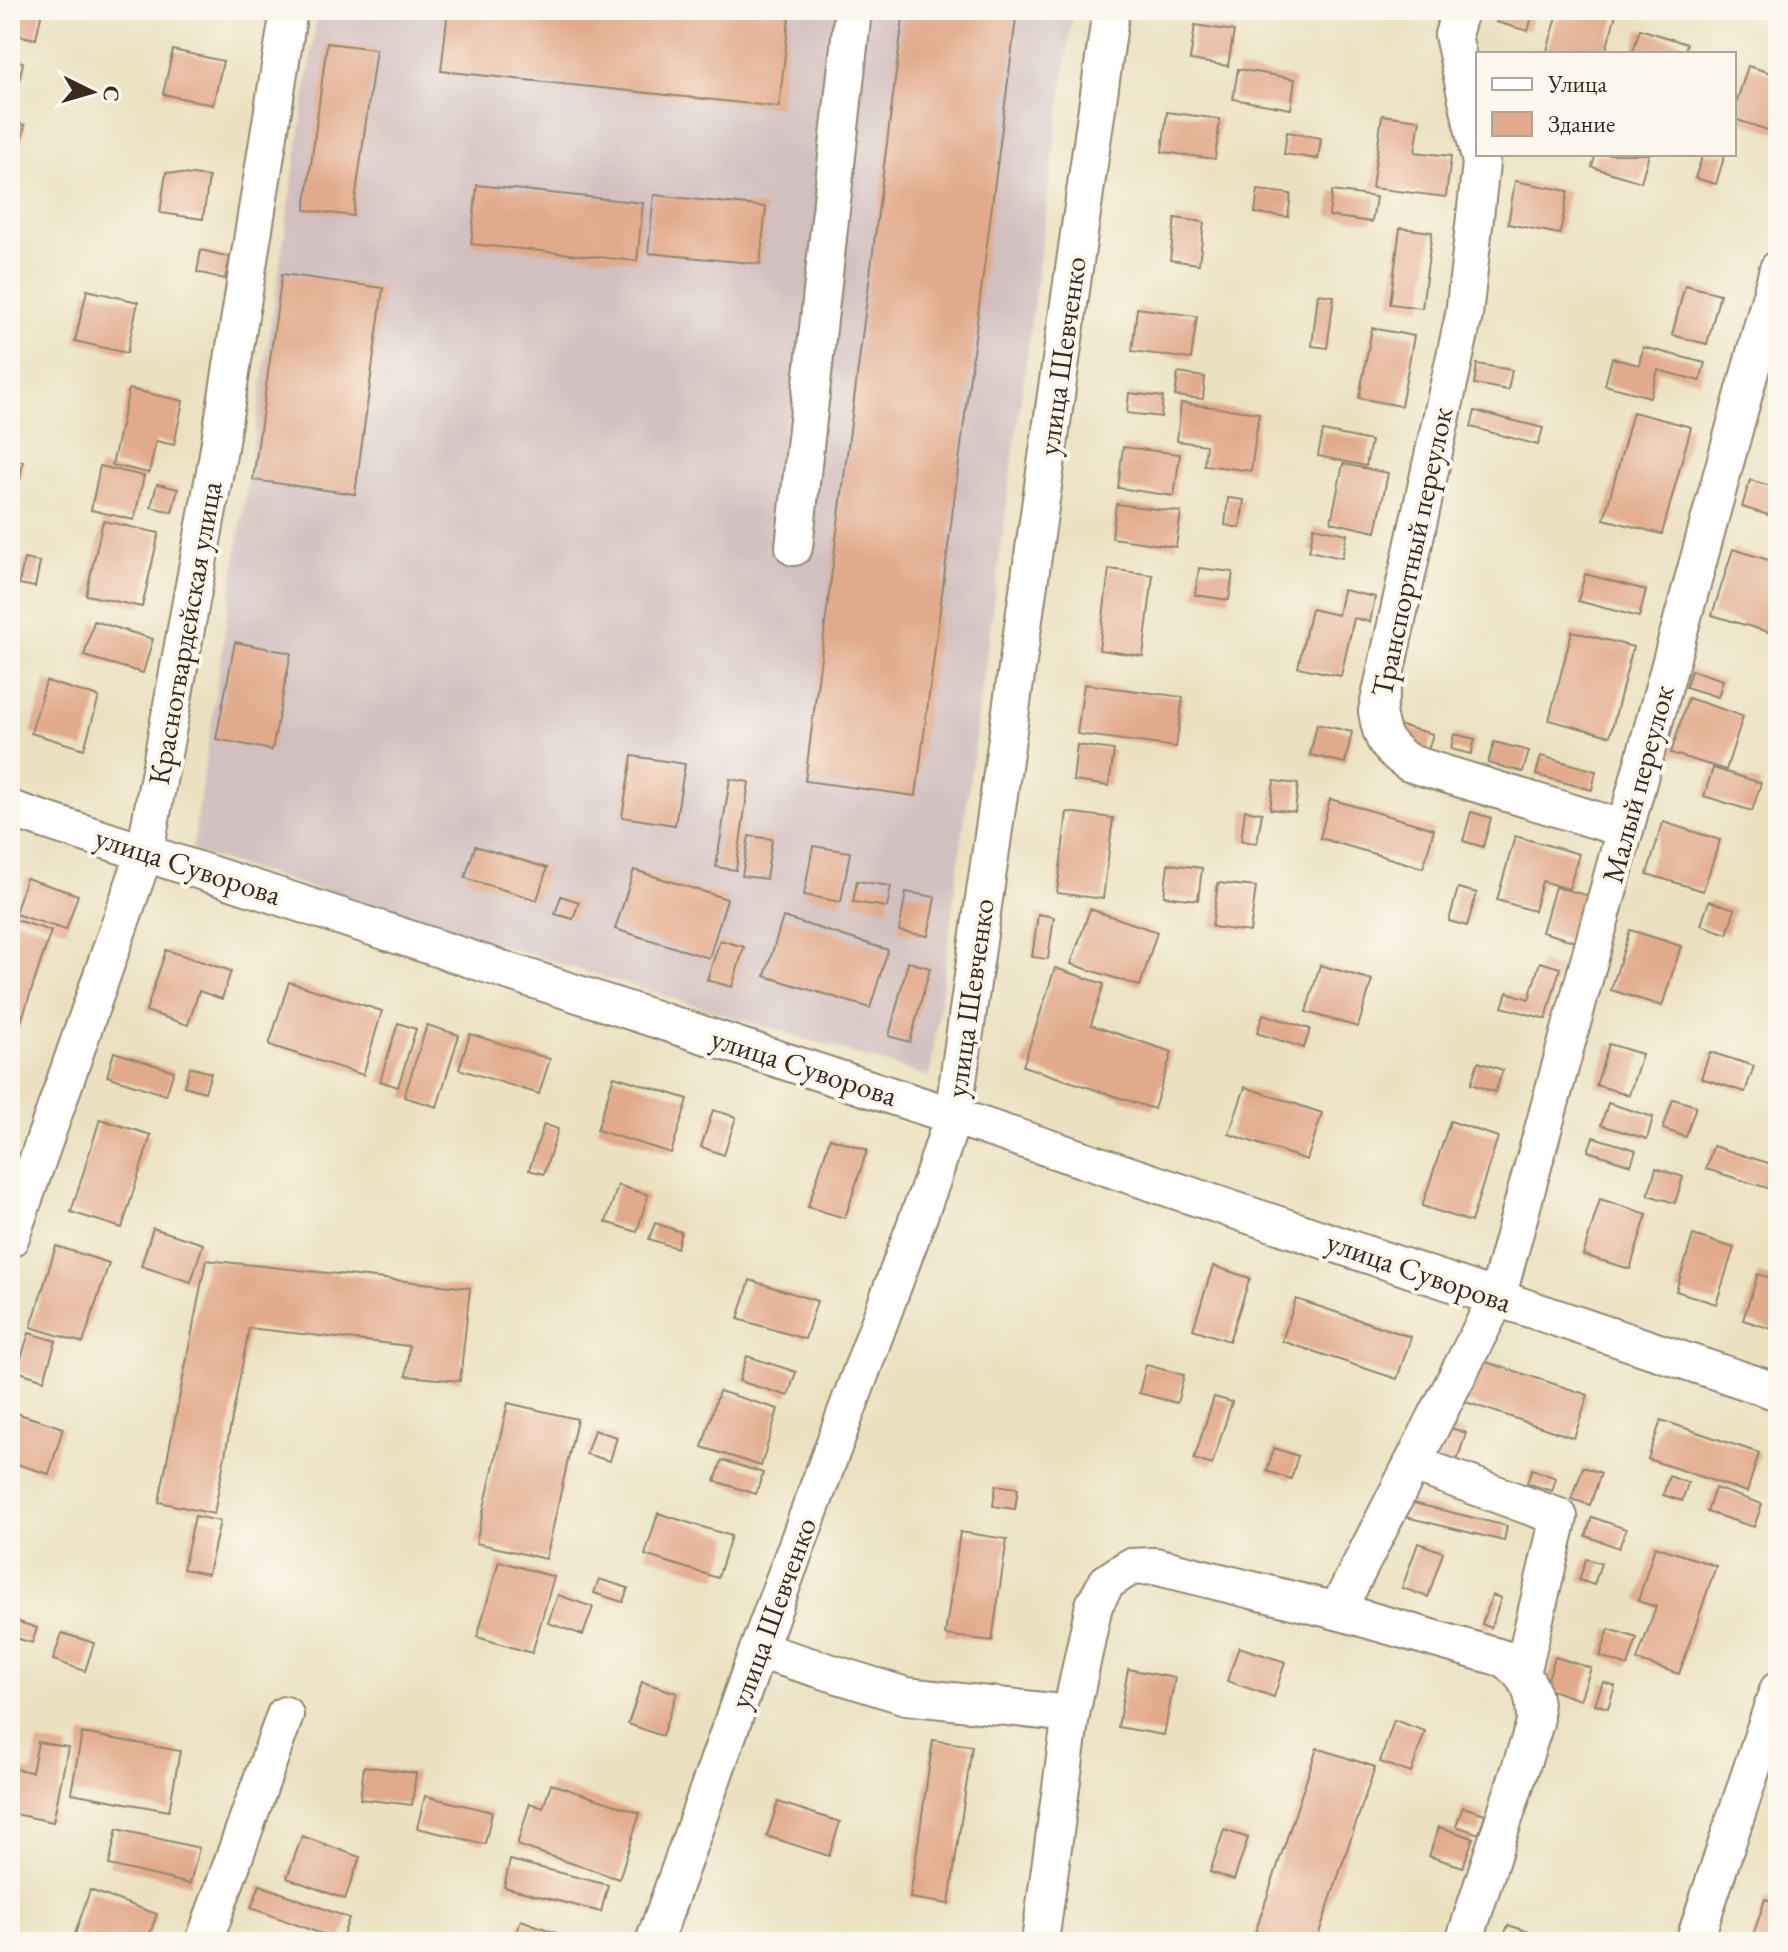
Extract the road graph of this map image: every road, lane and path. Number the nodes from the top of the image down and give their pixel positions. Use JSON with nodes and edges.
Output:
{"nodes":[{"id":1,"x":289,"y":10,"type":"edge"},
{"id":2,"x":853,"y":10,"type":"edge"},
{"id":3,"x":1111,"y":10,"type":"edge"},
{"id":4,"x":1460,"y":10,"type":"edge"},
{"id":5,"x":1476,"y":143,"type":"edge"},
{"id":6,"x":1479,"y":156,"type":"edge"},
{"id":7,"x":1778,"y":269,"type":"edge"},
{"id":8,"x":794,"y":547,"type":"dead end"},
{"id":9,"x":10,"y":809,"type":"edge"},
{"id":10,"x":1625,"y":829,"type":"junction"},
{"id":11,"x":145,"y":852,"type":"junction"},
{"id":12,"x":953,"y":1116,"type":"junction"},
{"id":13,"x":10,"y":1239,"type":"edge"},
{"id":14,"x":1497,"y":1298,"type":"junction"},
{"id":15,"x":1778,"y":1392,"type":"edge"},
{"id":16,"x":1414,"y":1464,"type":"junction"},
{"id":17,"x":1337,"y":1611,"type":"junction"},
{"id":18,"x":758,"y":1650,"type":"junction"},
{"id":19,"x":1522,"y":1673,"type":"junction"},
{"id":20,"x":1778,"y":1690,"type":"edge"},
{"id":21,"x":1071,"y":1714,"type":"junction"},
{"id":22,"x":285,"y":1715,"type":"dead end"},
{"id":23,"x":204,"y":1942,"type":"edge"},
{"id":24,"x":654,"y":1942,"type":"edge"},
{"id":25,"x":1040,"y":1942,"type":"edge"},
{"id":26,"x":1464,"y":1942,"type":"edge"},
{"id":27,"x":1694,"y":1942,"type":"edge"}],
"edges":[{"from":1,"to":11,"type":"street","name":"Красногвардейская улица"},
{"from":2,"to":8,"type":"street"},
{"from":3,"to":12,"type":"street","name":"улица Шевченко"},
{"from":4,"to":5,"type":"street","name":"Транспортный переулок"},
{"from":6,"to":10,"type":"street","name":"Транспортный переулок"},
{"from":7,"to":10,"type":"street","name":"Малый переулок"},
{"from":9,"to":11,"type":"street","name":"улица Суворова"},
{"from":10,"to":14,"type":"street","name":"Малый переулок"},
{"from":11,"to":12,"type":"street","name":"улица Суворова"},
{"from":11,"to":13,"type":"street","name":"Красногвардейская улица"},
{"from":12,"to":14,"type":"street","name":"улица Суворова"},
{"from":12,"to":18,"type":"street","name":"улица Шевченко"},
{"from":14,"to":15,"type":"street","name":"улица Суворова"},
{"from":14,"to":16,"type":"street","name":"Малый переулок"},
{"from":16,"to":17,"type":"street","name":"Малый переулок"},
{"from":16,"to":19,"type":"street"},
{"from":17,"to":19,"type":"street"},
{"from":17,"to":21,"type":"street"},
{"from":18,"to":21,"type":"street"},
{"from":18,"to":24,"type":"street","name":"улица Шевченко"},
{"from":19,"to":26,"type":"street"},
{"from":20,"to":27,"type":"street"},
{"from":21,"to":25,"type":"street"},
{"from":22,"to":23,"type":"street"}]}
